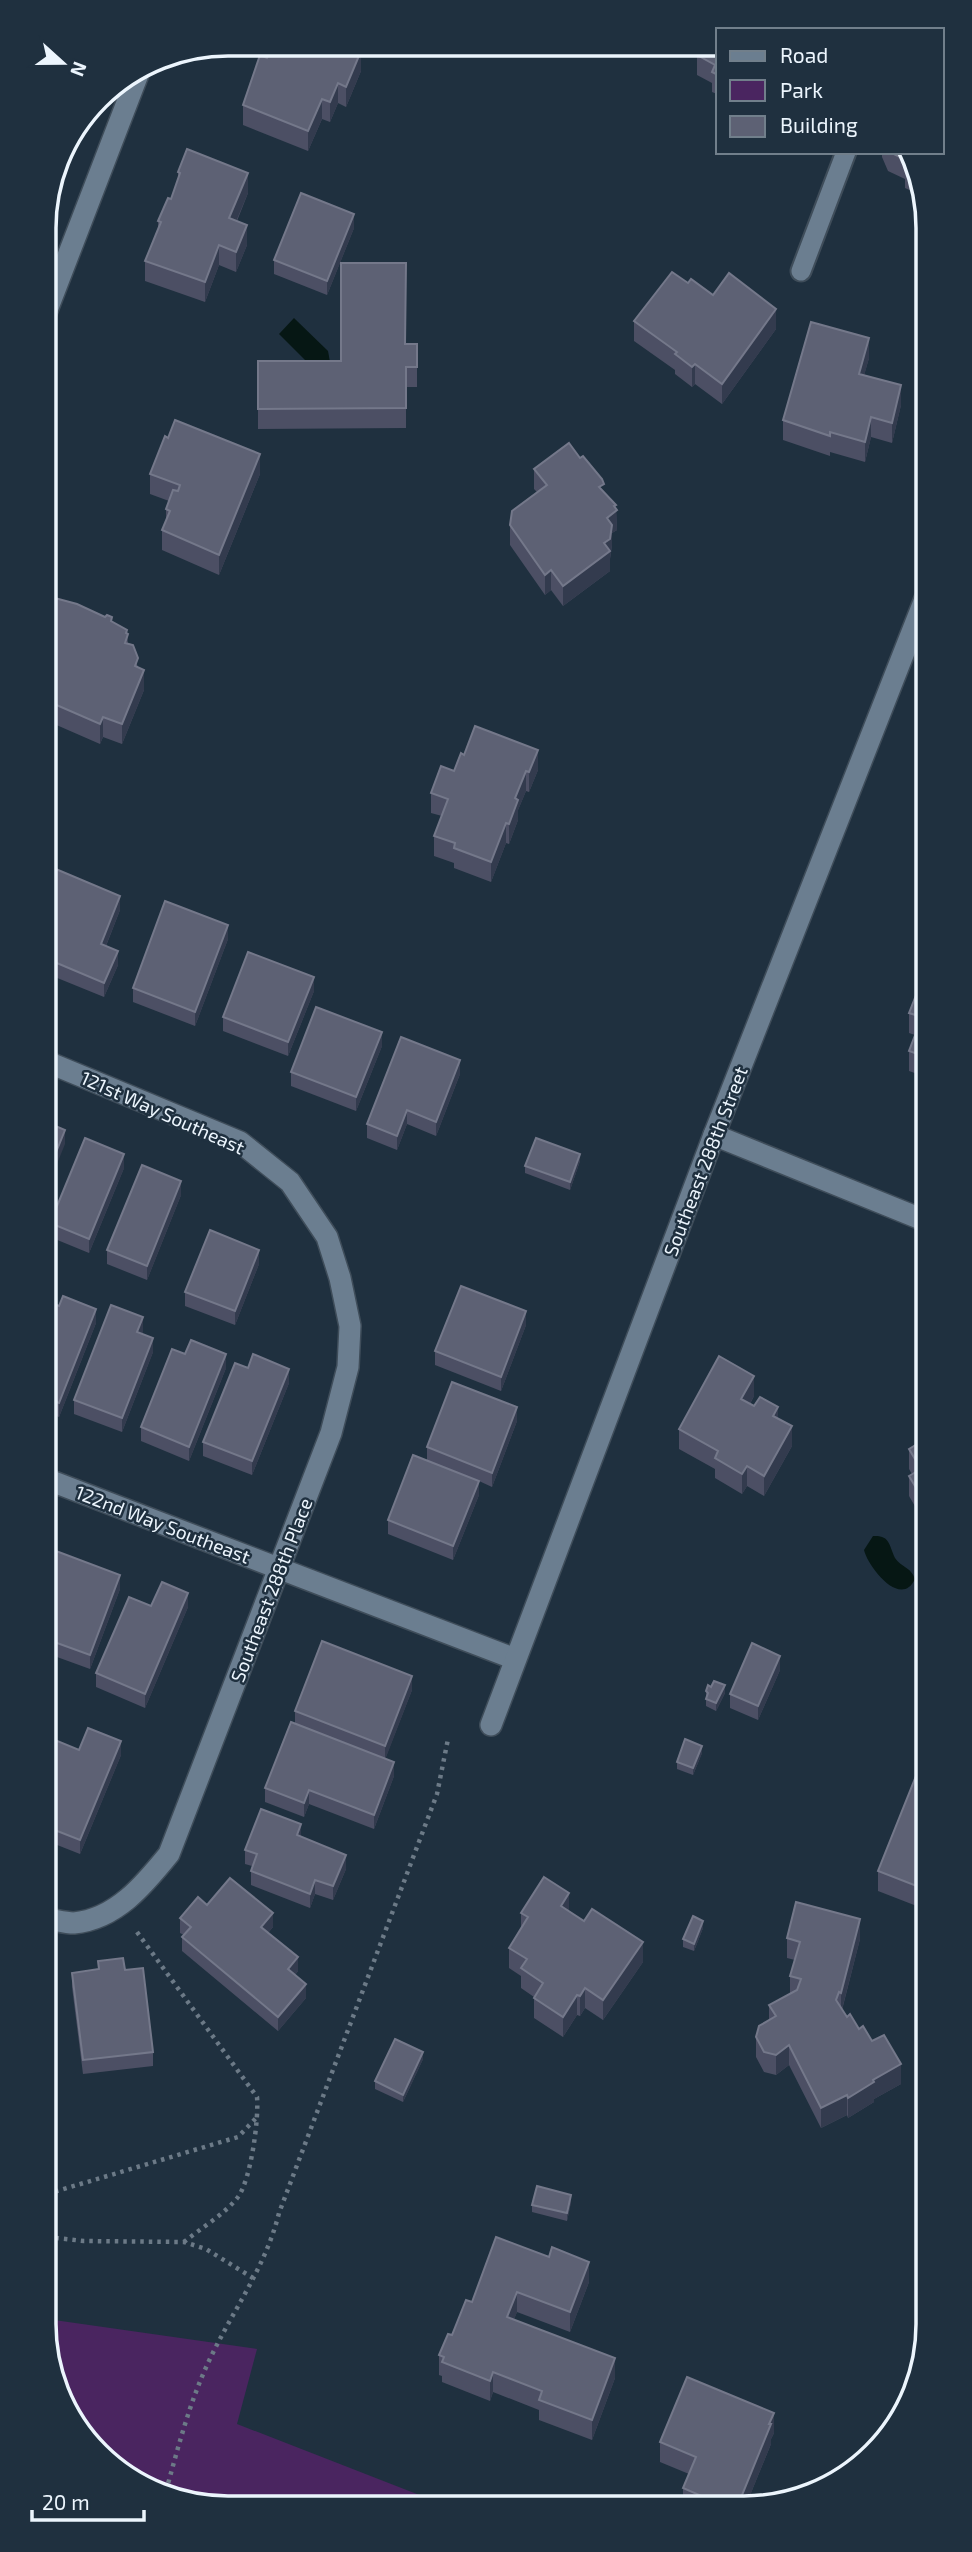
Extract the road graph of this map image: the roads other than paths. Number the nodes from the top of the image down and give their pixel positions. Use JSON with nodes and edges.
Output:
{"nodes":[{"id":1,"x":134,"y":84,"type":"edge"},
{"id":2,"x":845,"y":154,"type":"edge"},
{"id":3,"x":801,"y":271,"type":"dead end"},
{"id":4,"x":56,"y":287,"type":"edge"},
{"id":5,"x":916,"y":622,"type":"edge"},
{"id":6,"x":56,"y":1065,"type":"edge"},
{"id":7,"x":714,"y":1135,"type":"junction"},
{"id":8,"x":916,"y":1217,"type":"edge"},
{"id":9,"x":327,"y":1237,"type":"joint"},
{"id":10,"x":56,"y":1483,"type":"edge"},
{"id":11,"x":280,"y":1569,"type":"junction"},
{"id":12,"x":515,"y":1659,"type":"junction"},
{"id":13,"x":491,"y":1724,"type":"dead end"},
{"id":14,"x":56,"y":1920,"type":"edge"}],
"edges":[{"from":1,"to":4,"type":"street"},
{"from":2,"to":3,"type":"lane"},
{"from":5,"to":7,"type":"street","name":"Southeast 288th Street"},
{"from":6,"to":9,"type":"street","name":"121st Way Southeast"},
{"from":7,"to":8,"type":"street"},
{"from":7,"to":12,"type":"street","name":"Southeast 288th Street"},
{"from":9,"to":11,"type":"street","name":"Southeast 288th Place"},
{"from":10,"to":11,"type":"street","name":"122nd Way Southeast"},
{"from":11,"to":12,"type":"street","name":"122nd Way Southeast"},
{"from":11,"to":14,"type":"street","name":"Southeast 288th Place"},
{"from":12,"to":13,"type":"street","name":"Southeast 288th Street"}]}
